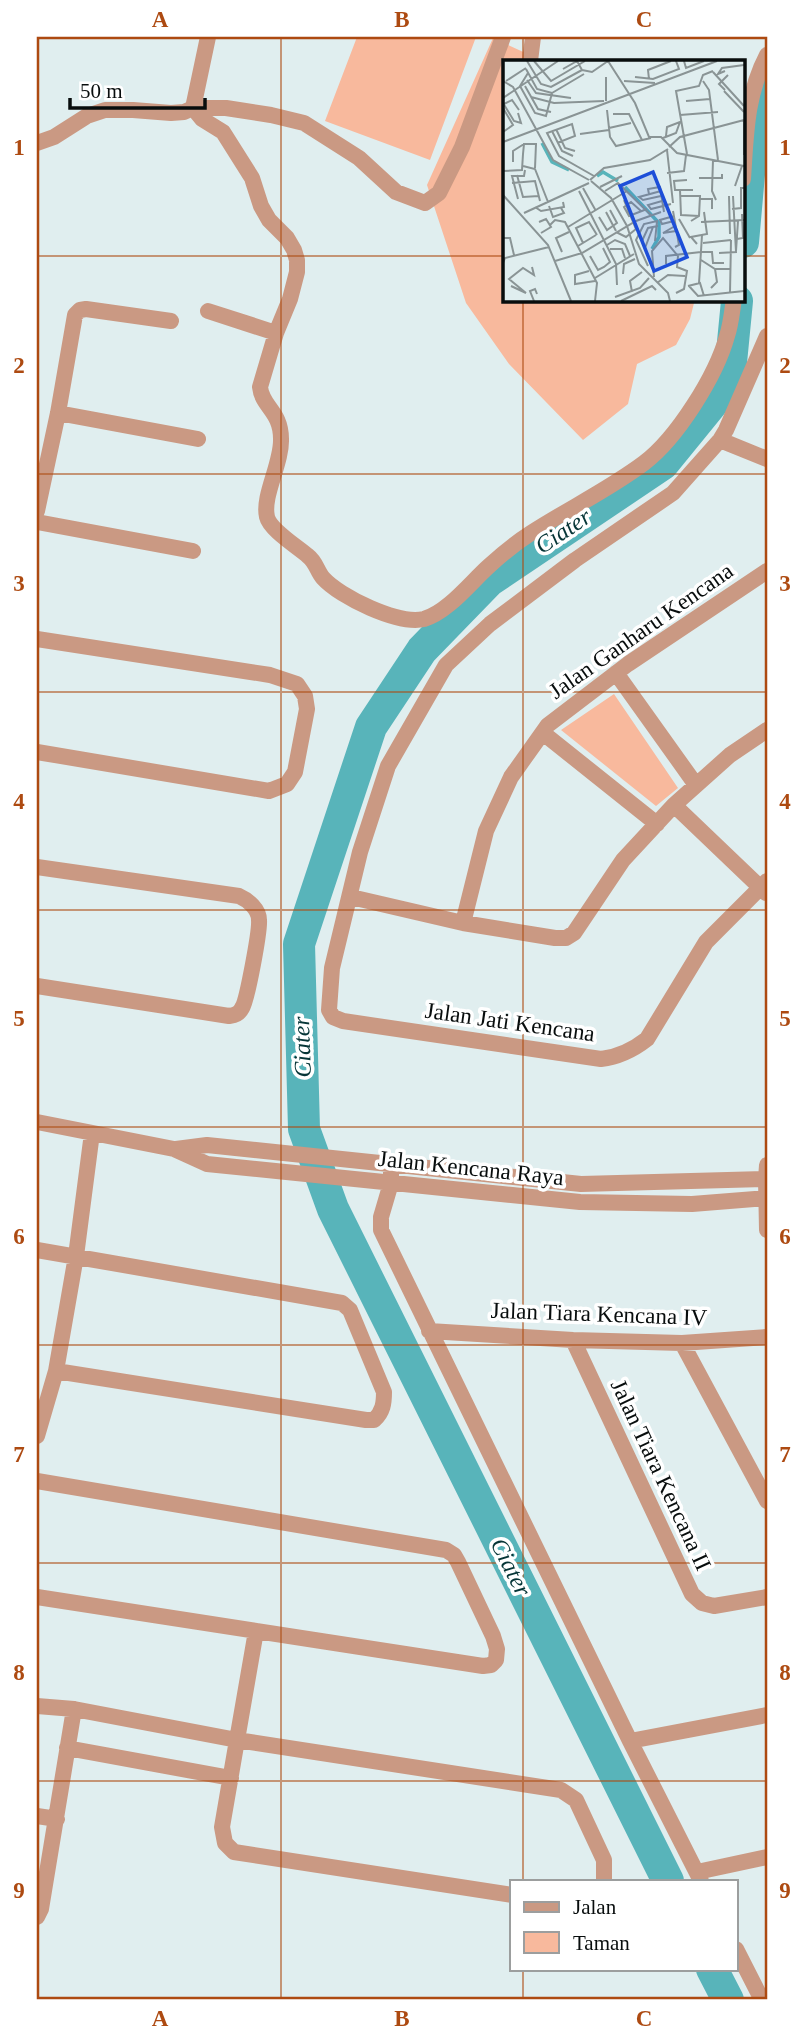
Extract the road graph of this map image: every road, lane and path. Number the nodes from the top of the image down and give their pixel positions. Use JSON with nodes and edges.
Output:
{"nodes":[{"id":1,"x":208,"y":37,"type":"edge"},
{"id":2,"x":503,"y":37,"type":"edge"},
{"id":3,"x":511,"y":37,"type":"edge"},
{"id":4,"x":533,"y":37,"type":"edge"},
{"id":5,"x":767,"y":55,"type":"edge"},
{"id":6,"x":530,"y":60,"type":"edge"},
{"id":7,"x":193,"y":108,"type":"junction"},
{"id":8,"x":37,"y":143,"type":"edge"},
{"id":9,"x":744,"y":163,"type":"edge"},
{"id":10,"x":734,"y":301,"type":"edge"},
{"id":11,"x":208,"y":312,"type":"dead end"},
{"id":12,"x":170,"y":321,"type":"dead end"},
{"id":13,"x":276,"y":333,"type":"junction"},
{"id":14,"x":767,"y":336,"type":"edge"},
{"id":15,"x":58,"y":413,"type":"junction"},
{"id":16,"x":198,"y":439,"type":"dead end"},
{"id":17,"x":720,"y":440,"type":"junction"},
{"id":18,"x":767,"y":458,"type":"edge"},
{"id":19,"x":40,"y":482,"type":"edge"},
{"id":20,"x":37,"y":512,"type":"edge"},
{"id":21,"x":37,"y":522,"type":"edge"},
{"id":22,"x":193,"y":551,"type":"dead end"},
{"id":23,"x":767,"y":571,"type":"edge"},
{"id":24,"x":37,"y":639,"type":"edge"},
{"id":25,"x":616,"y":673,"type":"junction"},
{"id":26,"x":767,"y":730,"type":"edge"},
{"id":27,"x":543,"y":733,"type":"junction"},
{"id":28,"x":37,"y":752,"type":"edge"},
{"id":29,"x":696,"y":785,"type":"junction"},
{"id":30,"x":674,"y":805,"type":"junction"},
{"id":31,"x":657,"y":824,"type":"junction"},
{"id":32,"x":37,"y":867,"type":"edge"},
{"id":33,"x":765,"y":888,"type":"edge"},
{"id":34,"x":351,"y":897,"type":"junction"},
{"id":35,"x":463,"y":923,"type":"junction"},
{"id":36,"x":37,"y":986,"type":"edge"},
{"id":37,"x":37,"y":1122,"type":"edge"},
{"id":38,"x":92,"y":1133,"type":"junction"},
{"id":39,"x":174,"y":1149,"type":"junction"},
{"id":40,"x":391,"y":1164,"type":"junction"},
{"id":41,"x":767,"y":1174,"type":"edge"},
{"id":42,"x":390,"y":1183,"type":"junction"},
{"id":43,"x":767,"y":1198,"type":"edge"},
{"id":44,"x":767,"y":1230,"type":"edge"},
{"id":45,"x":37,"y":1250,"type":"edge"},
{"id":46,"x":76,"y":1256,"type":"junction"},
{"id":47,"x":429,"y":1331,"type":"junction"},
{"id":48,"x":767,"y":1337,"type":"edge"},
{"id":49,"x":573,"y":1340,"type":"junction"},
{"id":50,"x":682,"y":1343,"type":"junction"},
{"id":51,"x":56,"y":1371,"type":"junction"},
{"id":52,"x":37,"y":1436,"type":"edge"},
{"id":53,"x":37,"y":1481,"type":"edge"},
{"id":54,"x":767,"y":1501,"type":"edge"},
{"id":55,"x":37,"y":1597,"type":"edge"},
{"id":56,"x":767,"y":1597,"type":"edge"},
{"id":57,"x":256,"y":1630,"type":"junction"},
{"id":58,"x":37,"y":1706,"type":"edge"},
{"id":59,"x":74,"y":1709,"type":"junction"},
{"id":60,"x":767,"y":1715,"type":"edge"},
{"id":61,"x":237,"y":1740,"type":"junction"},
{"id":62,"x":630,"y":1741,"type":"junction"},
{"id":63,"x":67,"y":1748,"type":"junction"},
{"id":64,"x":231,"y":1778,"type":"junction"},
{"id":65,"x":37,"y":1816,"type":"edge"},
{"id":66,"x":57,"y":1819,"type":"junction"},
{"id":67,"x":767,"y":1857,"type":"edge"},
{"id":68,"x":699,"y":1877,"type":"edge"},
{"id":69,"x":604,"y":1880,"type":"edge"},
{"id":70,"x":510,"y":1895,"type":"edge"},
{"id":71,"x":37,"y":1917,"type":"edge"},
{"id":72,"x":738,"y":1952,"type":"edge"},
{"id":73,"x":763,"y":1995,"type":"edge"}],
"edges":[{"from":1,"to":7,"type":"street"},
{"from":2,"to":7,"type":"street"},
{"from":3,"to":4,"type":"street"},
{"from":4,"to":6,"type":"street"},
{"from":5,"to":9,"type":"street"},
{"from":7,"to":8,"type":"street"},
{"from":7,"to":13,"type":"street"},
{"from":10,"to":13,"type":"street"},
{"from":11,"to":13,"type":"street"},
{"from":12,"to":15,"type":"street"},
{"from":14,"to":17,"type":"street"},
{"from":15,"to":16,"type":"street"},
{"from":15,"to":19,"type":"street"},
{"from":17,"to":18,"type":"street"},
{"from":17,"to":34,"type":"street"},
{"from":19,"to":20,"type":"street"},
{"from":21,"to":22,"type":"street"},
{"from":23,"to":25,"type":"street","name":"Jalan Ganharu Kencana"},
{"from":24,"to":28,"type":"street"},
{"from":25,"to":27,"type":"street","name":"Jalan Ganharu Kencana"},
{"from":25,"to":29,"type":"street"},
{"from":26,"to":29,"type":"street"},
{"from":27,"to":31,"type":"street"},
{"from":27,"to":35,"type":"street","name":"Jalan Ganharu Kencana"},
{"from":29,"to":30,"type":"street"},
{"from":30,"to":31,"type":"street"},
{"from":30,"to":33,"type":"street"},
{"from":31,"to":35,"type":"street"},
{"from":32,"to":36,"type":"street"},
{"from":33,"to":34,"type":"street","name":"Jalan Jati Kencana"},
{"from":34,"to":35,"type":"street"},
{"from":37,"to":38,"type":"street","name":"Jalan Kencana Raya"},
{"from":38,"to":39,"type":"street","name":"Jalan Kencana Raya"},
{"from":38,"to":46,"type":"street"},
{"from":39,"to":40,"type":"street","name":"Jalan Kencana Raya"},
{"from":39,"to":42,"type":"street","name":"Jalan Kencana Raya"},
{"from":40,"to":41,"type":"street","name":"Jalan Kencana Raya"},
{"from":40,"to":42,"type":"street"},
{"from":41,"to":43,"type":"street"},
{"from":42,"to":43,"type":"street","name":"Jalan Kencana Raya"},
{"from":42,"to":47,"type":"street"},
{"from":43,"to":44,"type":"street"},
{"from":45,"to":46,"type":"street"},
{"from":46,"to":51,"type":"street"},
{"from":46,"to":51,"type":"street"},
{"from":47,"to":49,"type":"street","name":"Jalan Tiara Kencana IV"},
{"from":47,"to":62,"type":"street"},
{"from":48,"to":50,"type":"street","name":"Jalan Tiara Kencana IV"},
{"from":49,"to":50,"type":"street","name":"Jalan Tiara Kencana IV"},
{"from":49,"to":56,"type":"street","name":"Jalan Tiara Kencana II"},
{"from":50,"to":54,"type":"street"},
{"from":51,"to":52,"type":"street"},
{"from":53,"to":57,"type":"street"},
{"from":55,"to":57,"type":"street"},
{"from":57,"to":61,"type":"street"},
{"from":58,"to":59,"type":"street"},
{"from":59,"to":61,"type":"street"},
{"from":59,"to":63,"type":"street"},
{"from":60,"to":62,"type":"street"},
{"from":61,"to":64,"type":"street"},
{"from":61,"to":69,"type":"street"},
{"from":62,"to":68,"type":"street"},
{"from":63,"to":64,"type":"street"},
{"from":63,"to":66,"type":"street"},
{"from":64,"to":70,"type":"street"},
{"from":65,"to":66,"type":"street"},
{"from":66,"to":71,"type":"street"},
{"from":67,"to":68,"type":"street"},
{"from":72,"to":73,"type":"street"}]}
